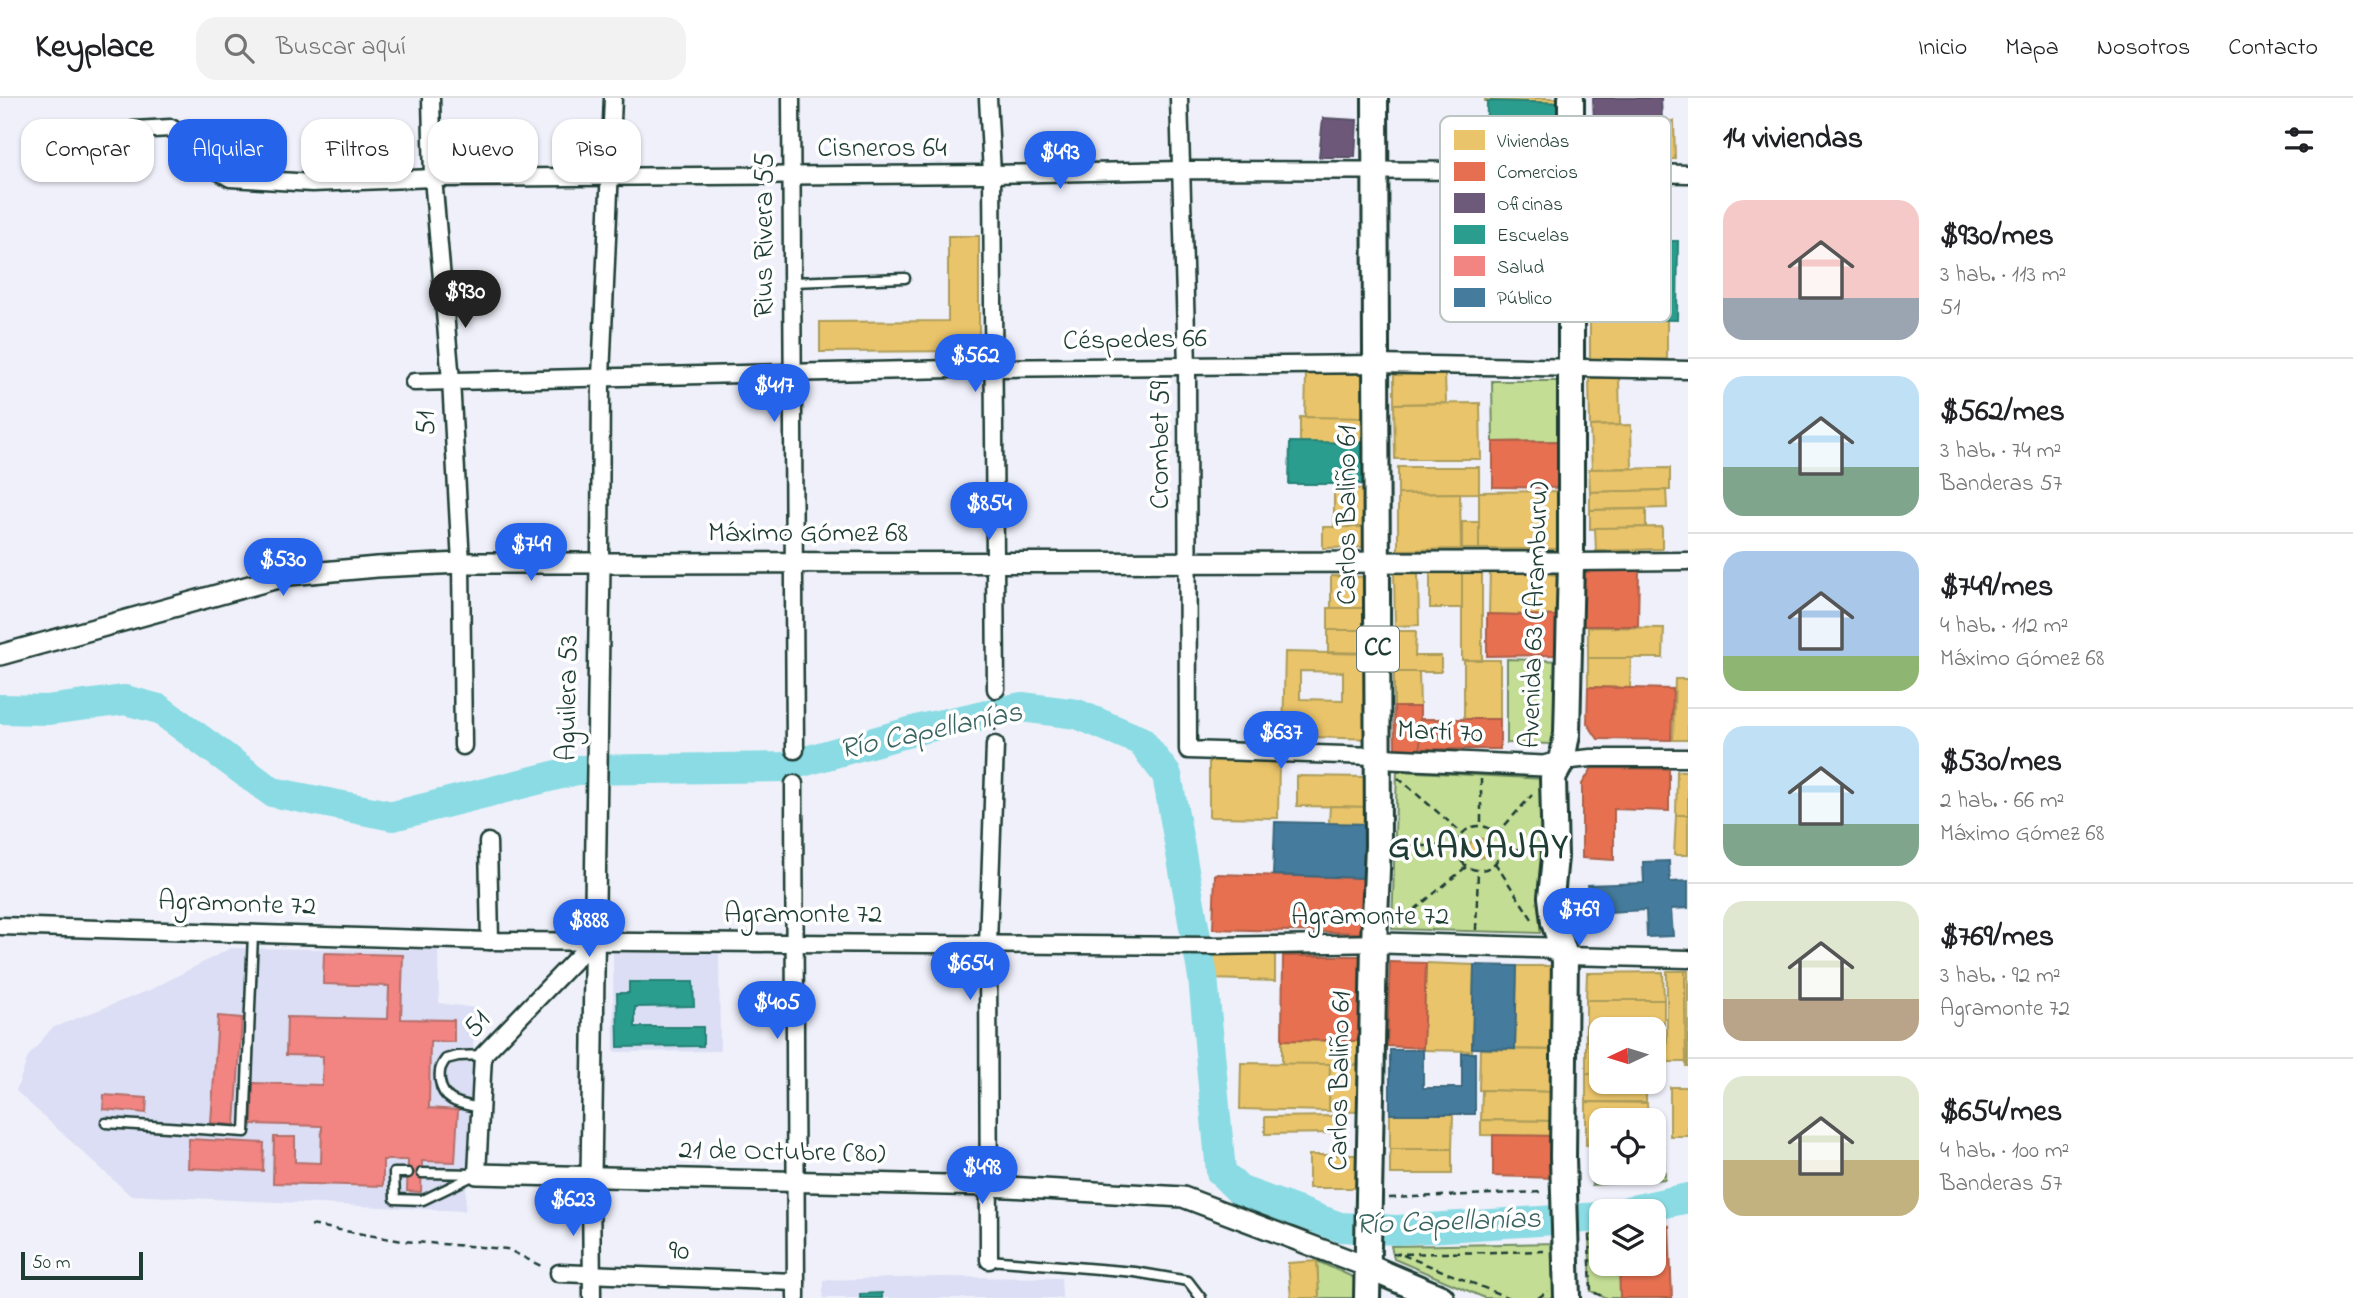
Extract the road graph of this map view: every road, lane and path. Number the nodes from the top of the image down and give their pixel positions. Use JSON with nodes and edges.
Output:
{"nodes":[{"id":1,"x":431,"y":98,"type":"edge"},
{"id":2,"x":613,"y":98,"type":"edge"},
{"id":3,"x":791,"y":98,"type":"edge"},
{"id":4,"x":988,"y":98,"type":"edge"},
{"id":5,"x":1179,"y":98,"type":"edge"},
{"id":6,"x":1374,"y":98,"type":"edge"},
{"id":7,"x":1571,"y":98,"type":"edge"},
{"id":8,"x":1571,"y":116,"type":"edge"},
{"id":9,"x":432,"y":119,"type":"edge"},
{"id":10,"x":612,"y":119,"type":"edge"},
{"id":11,"x":154,"y":129,"type":"edge"},
{"id":12,"x":1181,"y":170,"type":"junction"},
{"id":13,"x":1374,"y":172,"type":"junction"},
{"id":14,"x":1440,"y":172,"type":"edge"},
{"id":15,"x":992,"y":174,"type":"junction"},
{"id":16,"x":641,"y":175,"type":"edge"},
{"id":17,"x":791,"y":176,"type":"junction"},
{"id":18,"x":428,"y":178,"type":"edge"},
{"id":19,"x":433,"y":182,"type":"edge"},
{"id":20,"x":611,"y":182,"type":"edge"},
{"id":21,"x":905,"y":278,"type":"dead end"},
{"id":22,"x":792,"y":282,"type":"junction"},
{"id":23,"x":1571,"y":322,"type":"edge"},
{"id":24,"x":1377,"y":364,"type":"junction"},
{"id":25,"x":1187,"y":366,"type":"junction"},
{"id":26,"x":993,"y":368,"type":"junction"},
{"id":27,"x":1571,"y":368,"type":"junction"},
{"id":28,"x":1688,"y":370,"type":"edge"},
{"id":29,"x":792,"y":374,"type":"junction"},
{"id":30,"x":601,"y":377,"type":"junction"},
{"id":31,"x":451,"y":380,"type":"junction"},
{"id":32,"x":414,"y":382,"type":"dead end"},
{"id":33,"x":1187,"y":561,"type":"junction"},
{"id":34,"x":1378,"y":561,"type":"junction"},
{"id":35,"x":1688,"y":561,"type":"edge"},
{"id":36,"x":793,"y":562,"type":"junction"},
{"id":37,"x":995,"y":562,"type":"junction"},
{"id":38,"x":1571,"y":562,"type":"junction"},
{"id":39,"x":600,"y":563,"type":"junction"},
{"id":40,"x":461,"y":564,"type":"junction"},
{"id":41,"x":0,"y":655,"type":"edge"},
{"id":42,"x":996,"y":689,"type":"joint"},
{"id":43,"x":995,"y":745,"type":"joint"},
{"id":44,"x":463,"y":746,"type":"dead end"},
{"id":45,"x":795,"y":750,"type":"dead end"},
{"id":46,"x":1188,"y":750,"type":"joint"},
{"id":47,"x":1376,"y":756,"type":"junction"},
{"id":48,"x":1688,"y":758,"type":"edge"},
{"id":49,"x":1562,"y":761,"type":"junction"},
{"id":50,"x":1480,"y":775,"type":"dead end"},
{"id":51,"x":1397,"y":777,"type":"dead end"},
{"id":52,"x":794,"y":784,"type":"dead end"},
{"id":53,"x":1538,"y":788,"type":"dead end"},
{"id":54,"x":1481,"y":825,"type":"junction"},
{"id":55,"x":1462,"y":833,"type":"junction"},
{"id":56,"x":1497,"y":834,"type":"junction"},
{"id":57,"x":488,"y":842,"type":"dead end"},
{"id":58,"x":1391,"y":846,"type":"dead end"},
{"id":59,"x":1456,"y":846,"type":"junction"},
{"id":60,"x":1501,"y":849,"type":"junction"},
{"id":61,"x":1543,"y":851,"type":"dead end"},
{"id":62,"x":1495,"y":863,"type":"junction"},
{"id":63,"x":1466,"y":866,"type":"junction"},
{"id":64,"x":1479,"y":870,"type":"junction"},
{"id":65,"x":1543,"y":921,"type":"junction"},
{"id":66,"x":0,"y":926,"type":"edge"},
{"id":67,"x":253,"y":933,"type":"junction"},
{"id":68,"x":1383,"y":938,"type":"junction"},
{"id":69,"x":594,"y":940,"type":"junction"},
{"id":70,"x":490,"y":941,"type":"junction"},
{"id":71,"x":795,"y":943,"type":"junction"},
{"id":72,"x":988,"y":944,"type":"junction"},
{"id":73,"x":1476,"y":945,"type":"junction"},
{"id":74,"x":1557,"y":952,"type":"junction"},
{"id":75,"x":1688,"y":959,"type":"edge"},
{"id":76,"x":483,"y":1055,"type":"junction"},
{"id":77,"x":480,"y":1108,"type":"junction"},
{"id":78,"x":106,"y":1124,"type":"dead end"},
{"id":79,"x":408,"y":1173,"type":"dead end"},
{"id":80,"x":422,"y":1173,"type":"dead end"},
{"id":81,"x":477,"y":1174,"type":"junction"},
{"id":82,"x":591,"y":1178,"type":"junction"},
{"id":83,"x":796,"y":1181,"type":"junction"},
{"id":84,"x":989,"y":1186,"type":"junction"},
{"id":85,"x":1564,"y":1191,"type":"junction"},
{"id":86,"x":1368,"y":1199,"type":"junction"},
{"id":87,"x":311,"y":1226,"type":"dead end"},
{"id":88,"x":1570,"y":1243,"type":"junction"},
{"id":89,"x":1369,"y":1255,"type":"junction"},
{"id":90,"x":989,"y":1260,"type":"joint"},
{"id":91,"x":559,"y":1273,"type":"joint"},
{"id":92,"x":592,"y":1275,"type":"junction"},
{"id":93,"x":796,"y":1290,"type":"edge"},
{"id":94,"x":1561,"y":1292,"type":"edge"},
{"id":95,"x":593,"y":1298,"type":"edge"},
{"id":96,"x":1201,"y":1298,"type":"edge"},
{"id":97,"x":1367,"y":1298,"type":"edge"},
{"id":98,"x":1441,"y":1298,"type":"edge"},
{"id":99,"x":1509,"y":1298,"type":"edge"},
{"id":100,"x":1538,"y":1298,"type":"edge"},
{"id":101,"x":1606,"y":1298,"type":"edge"}],
"edges":[{"from":1,"to":9,"type":"street","name":"51"},
{"from":2,"to":10,"type":"street","name":"Aguilera 53"},
{"from":3,"to":17,"type":"street","name":"Rius Rivera 55"},
{"from":4,"to":15,"type":"street"},
{"from":5,"to":12,"type":"street","name":"Crombet 59"},
{"from":6,"to":13,"type":"main road","name":"Carlos Baliño 61","number":"CC"},
{"from":7,"to":8,"type":"main road","name":"Avenida 63 (Aramburu)"},
{"from":11,"to":18,"type":"street","name":"Cisneros 64"},
{"from":12,"to":13,"type":"street","name":"Cisneros 64"},
{"from":12,"to":15,"type":"street","name":"Cisneros 64"},
{"from":12,"to":25,"type":"street","name":"Crombet 59"},
{"from":13,"to":14,"type":"street","name":"Cisneros 64"},
{"from":13,"to":24,"type":"main road","name":"Carlos Baliño 61","number":"CC"},
{"from":15,"to":17,"type":"street","name":"Cisneros 64"},
{"from":15,"to":26,"type":"street"},
{"from":16,"to":17,"type":"street","name":"Cisneros 64"},
{"from":17,"to":22,"type":"street","name":"Rius Rivera 55"},
{"from":19,"to":31,"type":"street","name":"51"},
{"from":20,"to":30,"type":"street","name":"Aguilera 53"},
{"from":21,"to":22,"type":"lane"},
{"from":22,"to":29,"type":"street","name":"Rius Rivera 55"},
{"from":23,"to":27,"type":"main road","name":"Avenida 63 (Aramburu)"},
{"from":24,"to":25,"type":"street","name":"Céspedes 66"},
{"from":24,"to":27,"type":"street","name":"Céspedes 66"},
{"from":24,"to":34,"type":"main road","name":"Carlos Baliño 61","number":"CC"},
{"from":25,"to":26,"type":"street","name":"Céspedes 66"},
{"from":25,"to":33,"type":"street","name":"Crombet 59"},
{"from":26,"to":29,"type":"street","name":"Céspedes 66"},
{"from":26,"to":37,"type":"street"},
{"from":27,"to":28,"type":"street","name":"Céspedes 66"},
{"from":27,"to":38,"type":"main road","name":"Avenida 63 (Aramburu)"},
{"from":29,"to":30,"type":"street","name":"Céspedes 66"},
{"from":29,"to":36,"type":"street","name":"Rius Rivera 55"},
{"from":30,"to":31,"type":"street","name":"Céspedes 66"},
{"from":30,"to":39,"type":"street","name":"Aguilera 53"},
{"from":31,"to":32,"type":"street","name":"Céspedes 66"},
{"from":31,"to":40,"type":"street","name":"51"},
{"from":33,"to":34,"type":"street","name":"Máximo Gómez 68"},
{"from":33,"to":37,"type":"street","name":"Máximo Gómez 68"},
{"from":33,"to":46,"type":"street","name":"Crombet 59"},
{"from":34,"to":38,"type":"street","name":"Máximo Gómez 68"},
{"from":34,"to":47,"type":"main road","name":"Carlos Baliño 61","number":"CC"},
{"from":35,"to":38,"type":"street","name":"Máximo Gómez 68"},
{"from":36,"to":37,"type":"street","name":"Máximo Gómez 68"},
{"from":36,"to":39,"type":"street","name":"Máximo Gómez 68"},
{"from":36,"to":45,"type":"street","name":"Rius Rivera 55"},
{"from":37,"to":42,"type":"street"},
{"from":38,"to":49,"type":"main road","name":"Avenida 63 (Aramburu)"},
{"from":39,"to":40,"type":"street","name":"Máximo Gómez 68"},
{"from":39,"to":69,"type":"street","name":"Aguilera 53"},
{"from":40,"to":41,"type":"street","name":"Máximo Gómez 68"},
{"from":40,"to":44,"type":"street","name":"51"},
{"from":42,"to":43,"type":"path"},
{"from":43,"to":72,"type":"street"},
{"from":46,"to":47,"type":"street","name":"Martí 70"},
{"from":47,"to":49,"type":"street","name":"Martí 70"},
{"from":47,"to":68,"type":"main road","name":"Carlos Baliño 61","number":"CC"},
{"from":48,"to":49,"type":"street","name":"Martí 70"},
{"from":49,"to":65,"type":"main road","name":"Avenida 63 (Aramburu)"},
{"from":50,"to":54,"type":"path"},
{"from":51,"to":55,"type":"path"},
{"from":52,"to":71,"type":"street"},
{"from":53,"to":56,"type":"path"},
{"from":54,"to":55,"type":"path"},
{"from":54,"to":56,"type":"path"},
{"from":55,"to":59,"type":"path"},
{"from":56,"to":60,"type":"path"},
{"from":57,"to":70,"type":"street"},
{"from":58,"to":59,"type":"path"},
{"from":59,"to":63,"type":"path"},
{"from":60,"to":61,"type":"path"},
{"from":60,"to":62,"type":"path"},
{"from":62,"to":64,"type":"path"},
{"from":62,"to":65,"type":"path"},
{"from":63,"to":64,"type":"path"},
{"from":63,"to":68,"type":"path"},
{"from":64,"to":73,"type":"path"},
{"from":65,"to":74,"type":"main road","name":"Avenida 63 (Aramburu)"},
{"from":66,"to":67,"type":"street","name":"Agramonte 72"},
{"from":67,"to":70,"type":"street","name":"Agramonte 72"},
{"from":67,"to":78,"type":"lane"},
{"from":68,"to":72,"type":"street","name":"Agramonte 72"},
{"from":68,"to":73,"type":"street","name":"Agramonte 72"},
{"from":68,"to":86,"type":"main road","name":"Carlos Baliño 61","number":"CC"},
{"from":69,"to":70,"type":"street","name":"Agramonte 72"},
{"from":69,"to":71,"type":"street","name":"Agramonte 72"},
{"from":69,"to":76,"type":"street","name":"51"},
{"from":69,"to":82,"type":"street","name":"Aguilera 53"},
{"from":71,"to":72,"type":"street","name":"Agramonte 72"},
{"from":71,"to":83,"type":"street"},
{"from":72,"to":84,"type":"street"},
{"from":73,"to":74,"type":"street","name":"Agramonte 72"},
{"from":74,"to":75,"type":"street","name":"Agramonte 72"},
{"from":74,"to":85,"type":"main road","name":"Avenida 63 (Aramburu)"},
{"from":76,"to":77,"type":"street","name":"51"},
{"from":76,"to":77,"type":"lane"},
{"from":77,"to":81,"type":"street","name":"51"},
{"from":79,"to":81,"type":"lane"},
{"from":80,"to":81,"type":"lane"},
{"from":81,"to":82,"type":"street","name":"21 de Octubre (80)"},
{"from":82,"to":83,"type":"street","name":"21 de Octubre (80)"},
{"from":82,"to":92,"type":"street","name":"Aguilera 53"},
{"from":83,"to":84,"type":"street","name":"21 de Octubre (80)"},
{"from":83,"to":93,"type":"street"},
{"from":84,"to":89,"type":"street","name":"21 de Octubre (80)"},
{"from":84,"to":90,"type":"street"},
{"from":85,"to":86,"type":"path"},
{"from":85,"to":88,"type":"main road","name":"Avenida 63 (Aramburu)"},
{"from":86,"to":89,"type":"main road","name":"Carlos Baliño 61","number":"CC"},
{"from":87,"to":91,"type":"path"},
{"from":88,"to":94,"type":"main road","name":"Avenida 63 (Aramburu)"},
{"from":88,"to":99,"type":"path"},
{"from":88,"to":101,"type":"path"},
{"from":89,"to":97,"type":"main road","name":"Carlos Baliño 61"},
{"from":89,"to":98,"type":"main road"},
{"from":90,"to":96,"type":"lane"},
{"from":91,"to":92,"type":"street","name":"90"},
{"from":92,"to":93,"type":"street","name":"90"},
{"from":92,"to":95,"type":"street","name":"Aguilera 53"},
{"from":94,"to":100,"type":"path"}]}
